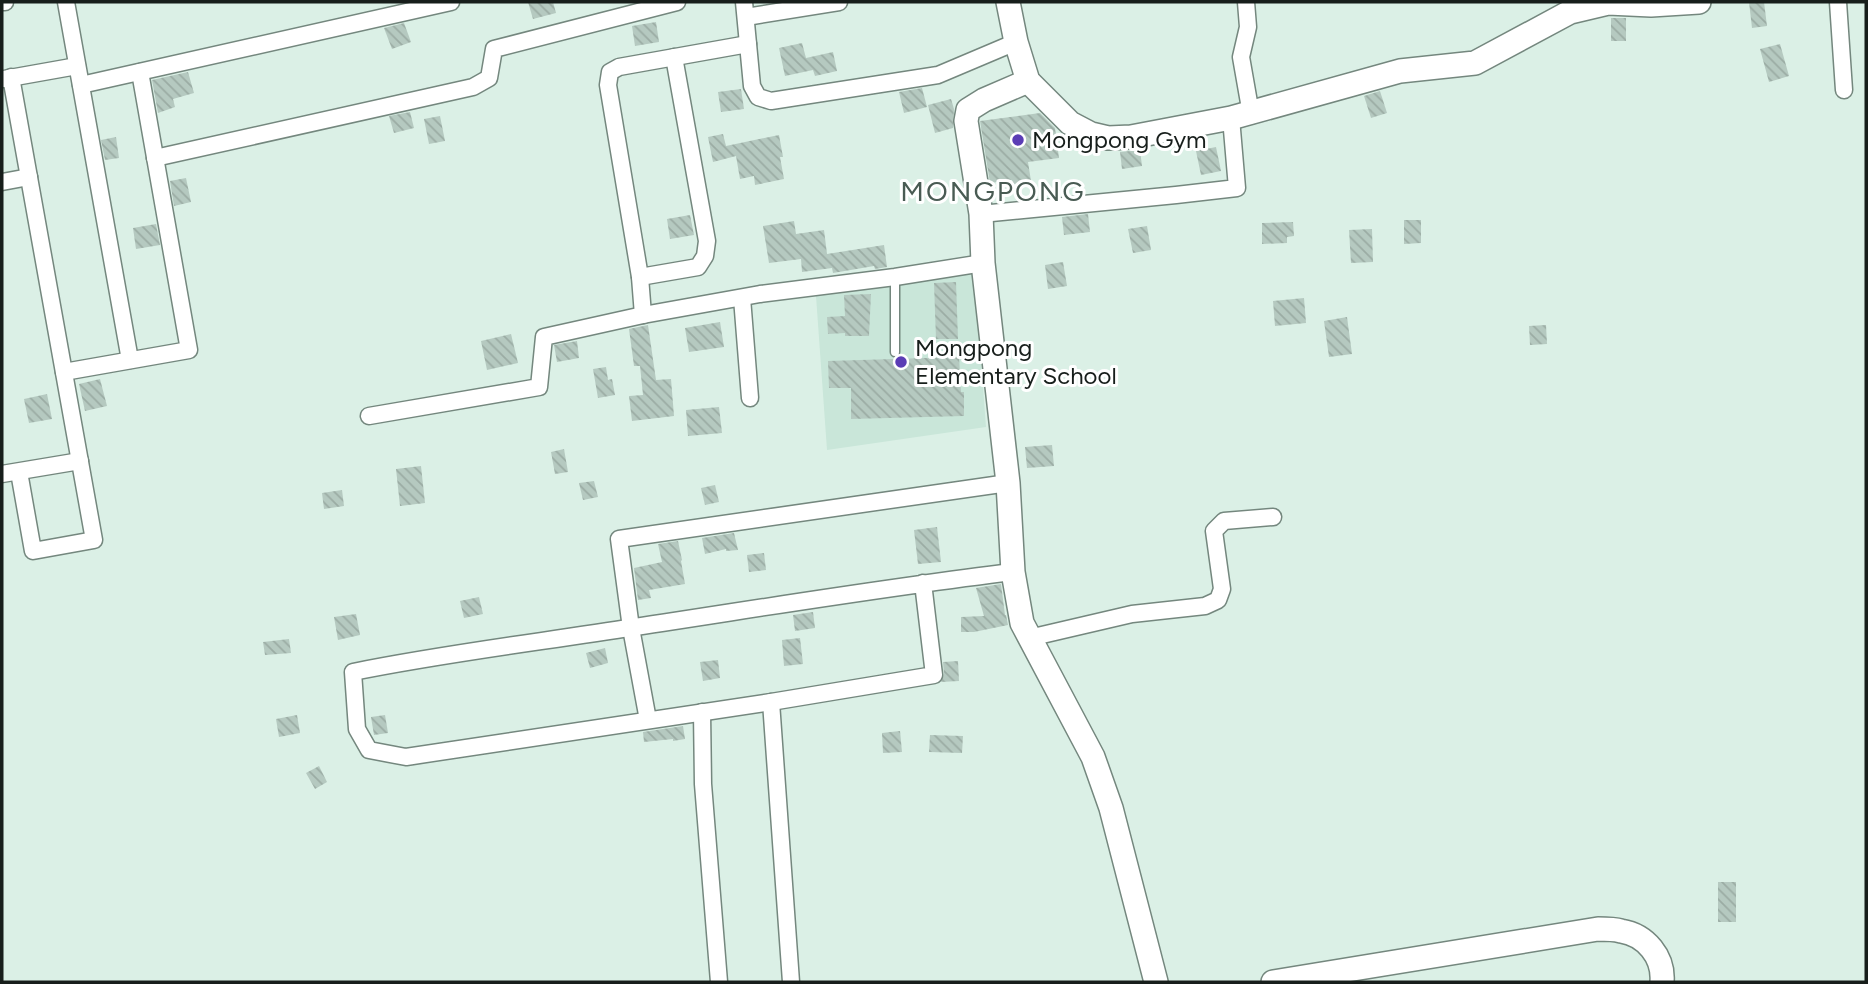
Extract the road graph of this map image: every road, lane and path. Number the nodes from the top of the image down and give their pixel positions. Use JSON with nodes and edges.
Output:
{"nodes":[{"id":1,"x":66,"y":2,"type":"edge"},
{"id":2,"x":451,"y":2,"type":"edge"},
{"id":3,"x":677,"y":2,"type":"edge"},
{"id":4,"x":839,"y":2,"type":"edge"},
{"id":5,"x":1008,"y":2,"type":"edge"},
{"id":6,"x":1246,"y":2,"type":"edge"},
{"id":7,"x":1699,"y":2,"type":"edge"},
{"id":8,"x":1838,"y":2,"type":"edge"},
{"id":9,"x":745,"y":10,"type":"edge"},
{"id":10,"x":1016,"y":42,"type":"junction"},
{"id":11,"x":748,"y":44,"type":"junction"},
{"id":12,"x":674,"y":57,"type":"junction"},
{"id":13,"x":77,"y":66,"type":"junction"},
{"id":14,"x":139,"y":72,"type":"junction"},
{"id":15,"x":7,"y":78,"type":"edge"},
{"id":16,"x":1028,"y":81,"type":"junction"},
{"id":17,"x":81,"y":85,"type":"junction"},
{"id":18,"x":1844,"y":90,"type":"dead end"},
{"id":19,"x":1241,"y":116,"type":"junction"},
{"id":20,"x":155,"y":158,"type":"junction"},
{"id":21,"x":29,"y":177,"type":"junction"},
{"id":22,"x":2,"y":182,"type":"edge"},
{"id":23,"x":981,"y":214,"type":"junction"},
{"id":24,"x":983,"y":262,"type":"junction"},
{"id":25,"x":640,"y":276,"type":"junction"},
{"id":26,"x":895,"y":276,"type":"junction"},
{"id":27,"x":742,"y":298,"type":"junction"},
{"id":28,"x":643,"y":315,"type":"junction"},
{"id":29,"x":895,"y":352,"type":"dead end"},
{"id":30,"x":130,"y":360,"type":"junction"},
{"id":31,"x":64,"y":372,"type":"junction"},
{"id":32,"x":750,"y":398,"type":"dead end"},
{"id":33,"x":369,"y":416,"type":"dead end"},
{"id":34,"x":80,"y":461,"type":"junction"},
{"id":35,"x":19,"y":471,"type":"junction"},
{"id":36,"x":2,"y":474,"type":"edge"},
{"id":37,"x":1008,"y":483,"type":"junction"},
{"id":38,"x":1273,"y":517,"type":"dead end"},
{"id":39,"x":1013,"y":572,"type":"junction"},
{"id":40,"x":923,"y":583,"type":"junction"},
{"id":41,"x":631,"y":628,"type":"junction"},
{"id":42,"x":1029,"y":638,"type":"junction"},
{"id":43,"x":771,"y":702,"type":"junction"},
{"id":44,"x":702,"y":712,"type":"junction"},
{"id":45,"x":648,"y":720,"type":"junction"},
{"id":46,"x":719,"y":982,"type":"edge"},
{"id":47,"x":791,"y":982,"type":"edge"},
{"id":48,"x":1156,"y":982,"type":"edge"},
{"id":49,"x":1273,"y":982,"type":"edge"},
{"id":50,"x":1662,"y":982,"type":"edge"}],
"edges":[{"from":1,"to":13,"type":"street"},
{"from":2,"to":14,"type":"street"},
{"from":3,"to":20,"type":"street"},
{"from":4,"to":9,"type":"street"},
{"from":5,"to":10,"type":"street"},
{"from":6,"to":19,"type":"street"},
{"from":7,"to":19,"type":"street"},
{"from":8,"to":18,"type":"street"},
{"from":9,"to":11,"type":"street"},
{"from":10,"to":11,"type":"street"},
{"from":10,"to":16,"type":"street"},
{"from":11,"to":12,"type":"street"},
{"from":12,"to":25,"type":"street"},
{"from":12,"to":25,"type":"street"},
{"from":13,"to":15,"type":"street"},
{"from":13,"to":17,"type":"street"},
{"from":14,"to":17,"type":"street"},
{"from":14,"to":20,"type":"street"},
{"from":15,"to":21,"type":"street"},
{"from":16,"to":19,"type":"street"},
{"from":16,"to":23,"type":"street"},
{"from":17,"to":30,"type":"street"},
{"from":19,"to":23,"type":"street"},
{"from":20,"to":30,"type":"street"},
{"from":21,"to":22,"type":"street"},
{"from":21,"to":31,"type":"street"},
{"from":23,"to":24,"type":"street"},
{"from":24,"to":26,"type":"street"},
{"from":24,"to":37,"type":"street"},
{"from":25,"to":28,"type":"street"},
{"from":26,"to":27,"type":"street"},
{"from":26,"to":29,"type":"lane"},
{"from":27,"to":28,"type":"street"},
{"from":27,"to":32,"type":"street"},
{"from":28,"to":33,"type":"street"},
{"from":30,"to":31,"type":"street"},
{"from":31,"to":34,"type":"street"},
{"from":34,"to":35,"type":"street"},
{"from":34,"to":35,"type":"street"},
{"from":35,"to":36,"type":"street"},
{"from":37,"to":39,"type":"street"},
{"from":37,"to":41,"type":"street"},
{"from":38,"to":42,"type":"street"},
{"from":39,"to":40,"type":"street"},
{"from":39,"to":42,"type":"street"},
{"from":40,"to":41,"type":"street"},
{"from":40,"to":43,"type":"street"},
{"from":41,"to":45,"type":"street"},
{"from":41,"to":45,"type":"street"},
{"from":42,"to":48,"type":"street"},
{"from":43,"to":44,"type":"street"},
{"from":43,"to":47,"type":"street"},
{"from":44,"to":45,"type":"street"},
{"from":44,"to":46,"type":"street"},
{"from":49,"to":50,"type":"street"}]}
